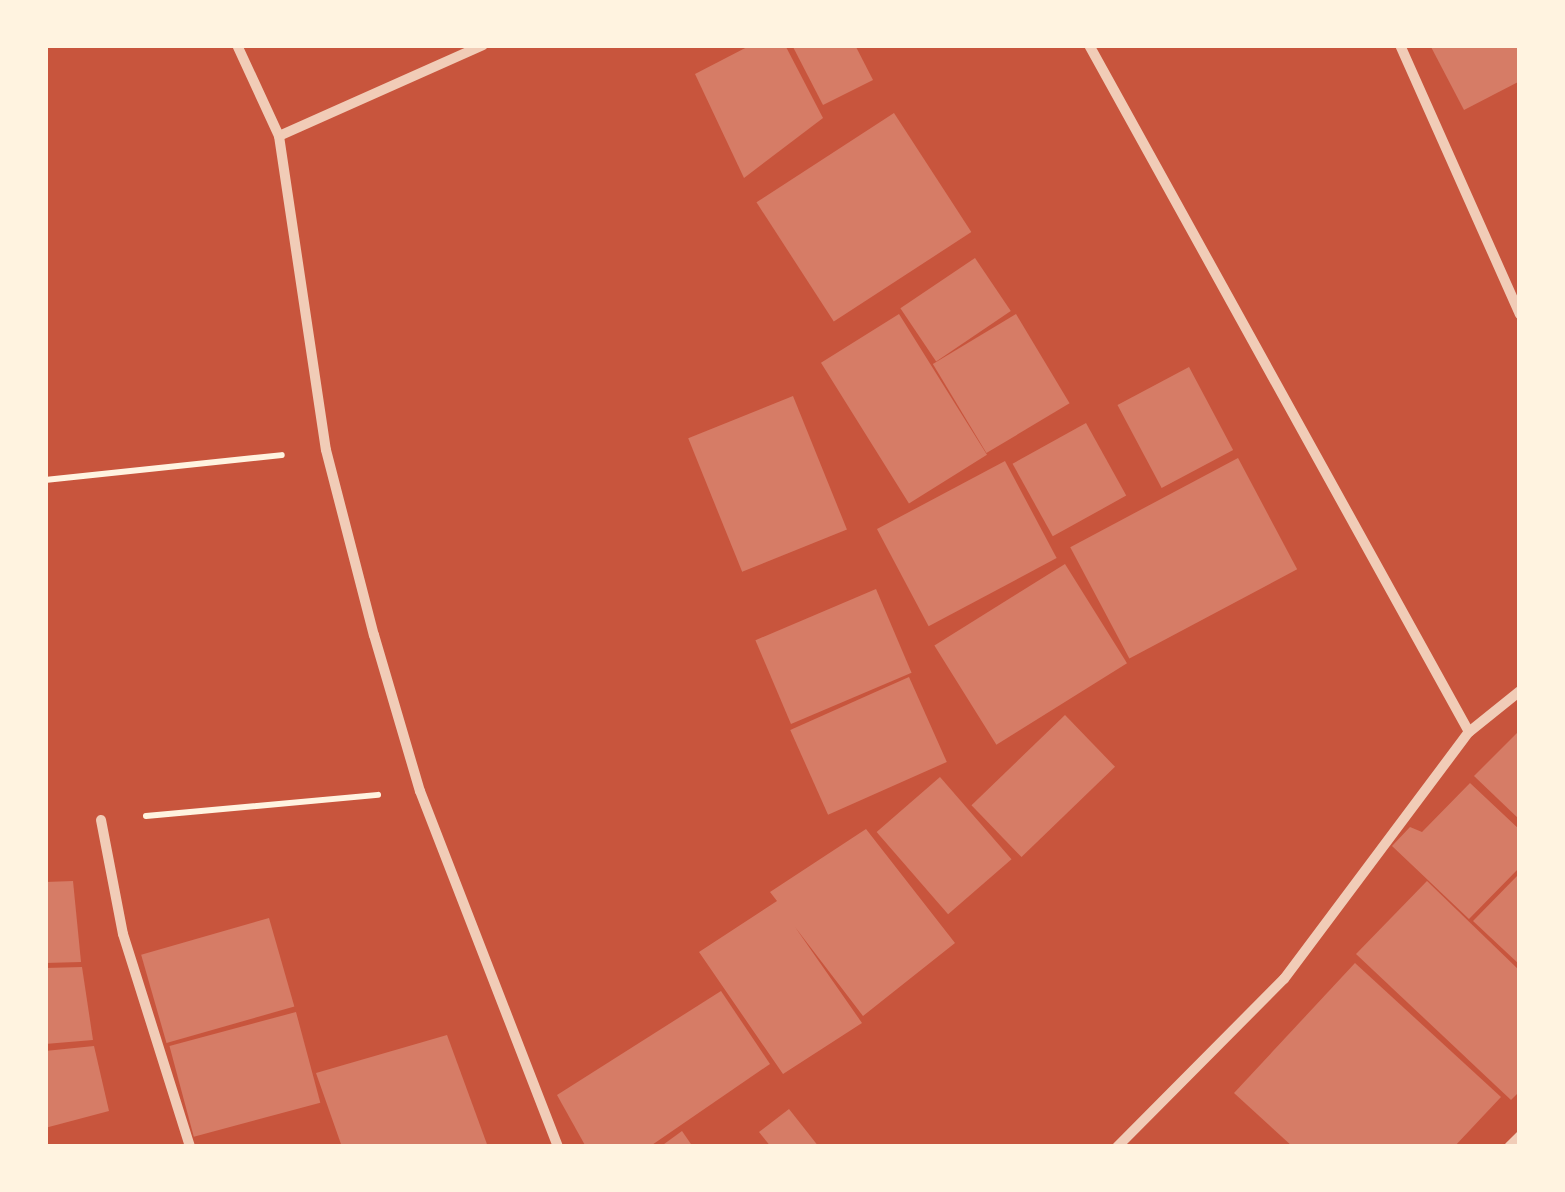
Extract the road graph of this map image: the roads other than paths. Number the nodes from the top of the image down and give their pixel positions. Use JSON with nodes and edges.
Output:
{"nodes":[{"id":1,"x":236,"y":45,"type":"edge"},
{"id":2,"x":483,"y":45,"type":"edge"},
{"id":3,"x":1089,"y":45,"type":"edge"},
{"id":4,"x":1400,"y":45,"type":"edge"},
{"id":5,"x":280,"y":136,"type":"junction"},
{"id":6,"x":1520,"y":315,"type":"edge"},
{"id":7,"x":1520,"y":690,"type":"edge"},
{"id":8,"x":1469,"y":732,"type":"junction"},
{"id":9,"x":101,"y":820,"type":"road end"},
{"id":10,"x":1520,"y":1136,"type":"edge"},
{"id":11,"x":190,"y":1147,"type":"edge"},
{"id":12,"x":558,"y":1147,"type":"edge"},
{"id":13,"x":1117,"y":1147,"type":"edge"},
{"id":14,"x":1510,"y":1147,"type":"edge"}],
"edges":[{"from":1,"to":5,"type":"street"},
{"from":2,"to":5,"type":"street"},
{"from":3,"to":8,"type":"street"},
{"from":4,"to":6,"type":"street"},
{"from":5,"to":12,"type":"street"},
{"from":7,"to":8,"type":"street"},
{"from":8,"to":13,"type":"street"},
{"from":9,"to":11,"type":"street"},
{"from":10,"to":14,"type":"street"}]}
